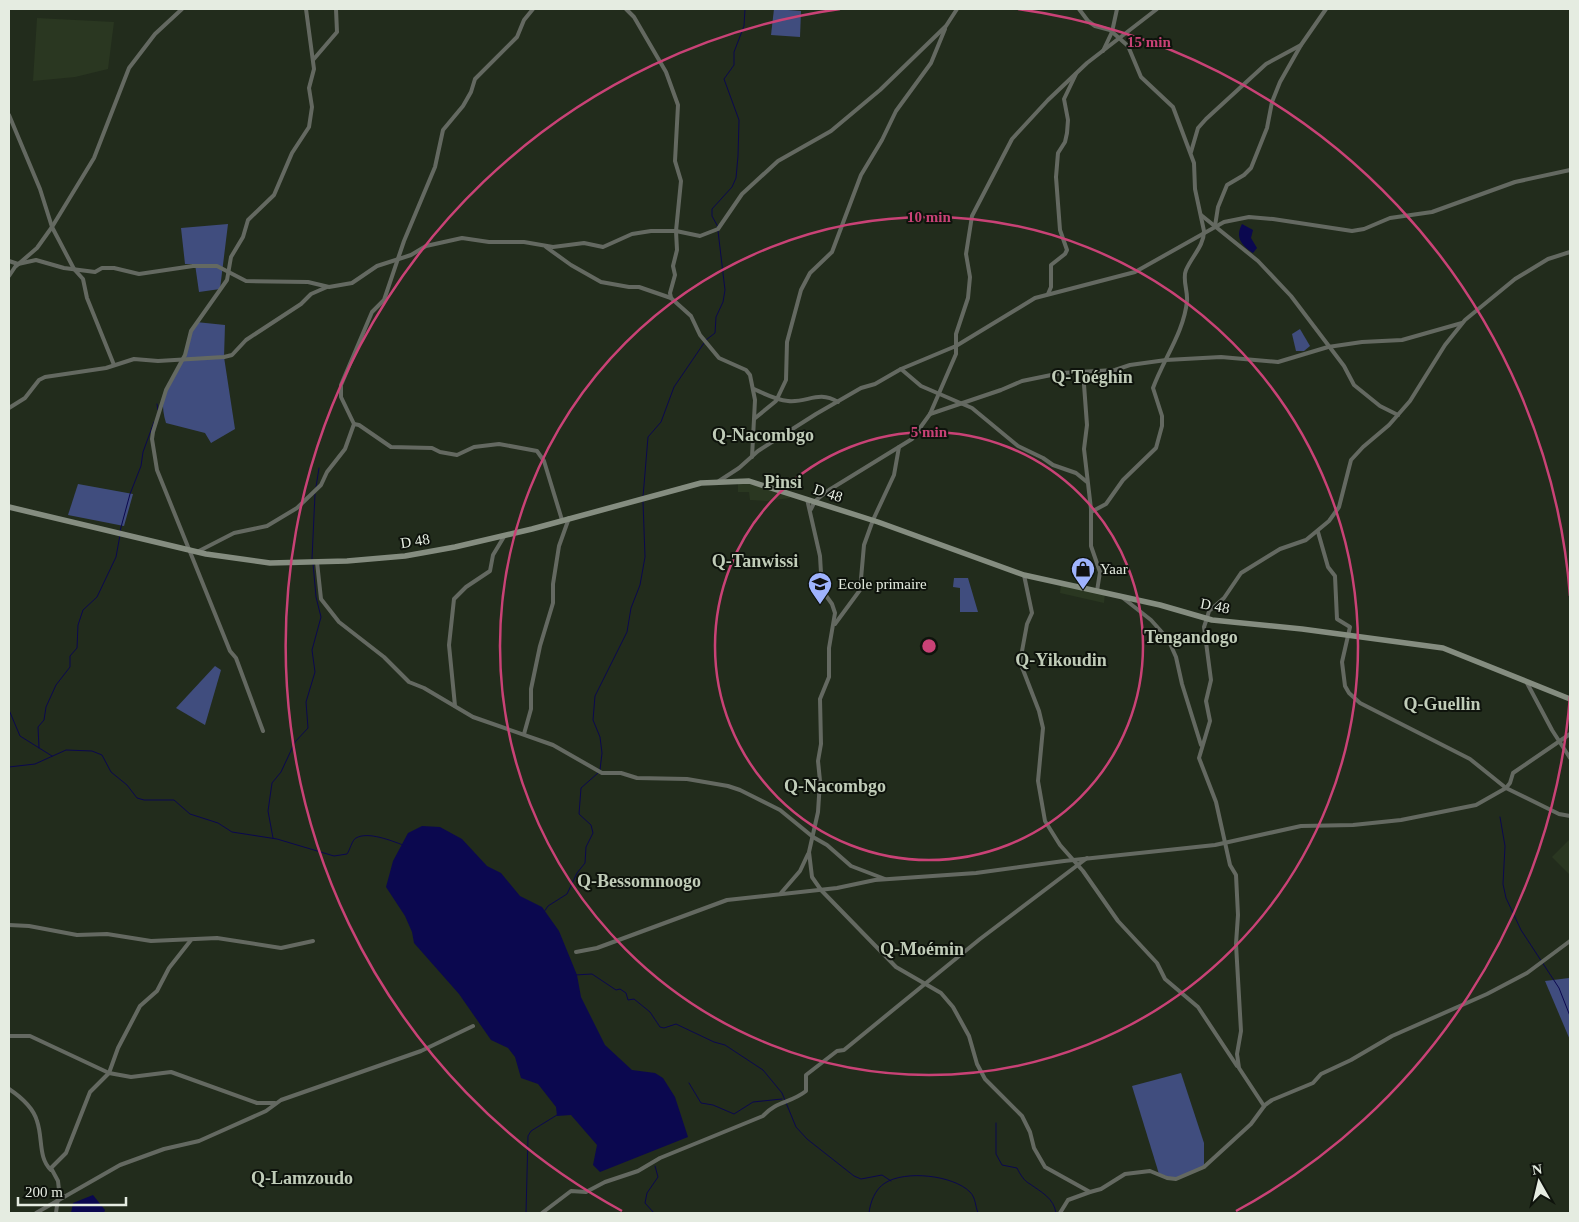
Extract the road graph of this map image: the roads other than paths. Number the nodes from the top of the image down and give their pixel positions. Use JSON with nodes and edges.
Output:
{"nodes":[{"id":1,"x":182,"y":9,"type":"edge"},
{"id":2,"x":306,"y":9,"type":"edge"},
{"id":3,"x":336,"y":9,"type":"edge"},
{"id":4,"x":533,"y":9,"type":"edge"},
{"id":5,"x":626,"y":9,"type":"edge"},
{"id":6,"x":957,"y":9,"type":"edge"},
{"id":7,"x":1079,"y":9,"type":"edge"},
{"id":8,"x":1117,"y":9,"type":"edge"},
{"id":9,"x":1157,"y":9,"type":"edge"},
{"id":10,"x":1326,"y":9,"type":"edge"},
{"id":11,"x":946,"y":26,"type":"junction"},
{"id":12,"x":1112,"y":32,"type":"junction"},
{"id":13,"x":1119,"y":39,"type":"junction"},
{"id":14,"x":1301,"y":45,"type":"junction"},
{"id":15,"x":1102,"y":51,"type":"junction"},
{"id":16,"x":313,"y":60,"type":"junction"},
{"id":17,"x":1078,"y":71,"type":"junction"},
{"id":18,"x":9,"y":115,"type":"edge"},
{"id":19,"x":1191,"y":154,"type":"junction"},
{"id":20,"x":1570,"y":170,"type":"edge"},
{"id":21,"x":1201,"y":215,"type":"junction"},
{"id":22,"x":1215,"y":226,"type":"junction"},
{"id":23,"x":52,"y":227,"type":"junction"},
{"id":24,"x":676,"y":231,"type":"junction"},
{"id":25,"x":1204,"y":231,"type":"junction"},
{"id":26,"x":546,"y":246,"type":"junction"},
{"id":27,"x":1570,"y":252,"type":"edge"},
{"id":28,"x":398,"y":260,"type":"junction"},
{"id":29,"x":9,"y":262,"type":"edge"},
{"id":30,"x":18,"y":264,"type":"junction"},
{"id":31,"x":74,"y":269,"type":"junction"},
{"id":32,"x":228,"y":273,"type":"junction"},
{"id":33,"x":9,"y":276,"type":"edge"},
{"id":34,"x":329,"y":287,"type":"junction"},
{"id":35,"x":1048,"y":294,"type":"junction"},
{"id":36,"x":671,"y":298,"type":"junction"},
{"id":37,"x":1463,"y":323,"type":"junction"},
{"id":38,"x":956,"y":346,"type":"junction"},
{"id":39,"x":1328,"y":347,"type":"junction"},
{"id":40,"x":183,"y":359,"type":"junction"},
{"id":41,"x":1166,"y":360,"type":"junction"},
{"id":42,"x":114,"y":365,"type":"junction"},
{"id":43,"x":901,"y":369,"type":"junction"},
{"id":44,"x":1083,"y":371,"type":"junction"},
{"id":45,"x":754,"y":389,"type":"junction"},
{"id":46,"x":937,"y":394,"type":"junction"},
{"id":47,"x":777,"y":400,"type":"junction"},
{"id":48,"x":838,"y":402,"type":"junction"},
{"id":49,"x":962,"y":403,"type":"junction"},
{"id":50,"x":9,"y":408,"type":"edge"},
{"id":51,"x":930,"y":414,"type":"junction"},
{"id":52,"x":1398,"y":415,"type":"junction"},
{"id":53,"x":754,"y":419,"type":"junction"},
{"id":54,"x":354,"y":424,"type":"junction"},
{"id":55,"x":899,"y":447,"type":"junction"},
{"id":56,"x":752,"y":457,"type":"junction"},
{"id":57,"x":717,"y":482,"type":"junction"},
{"id":58,"x":1087,"y":482,"type":"junction"},
{"id":59,"x":807,"y":499,"type":"junction"},
{"id":60,"x":814,"y":501,"type":"junction"},
{"id":61,"x":9,"y":507,"type":"edge"},
{"id":62,"x":811,"y":509,"type":"junction"},
{"id":63,"x":1091,"y":512,"type":"junction"},
{"id":64,"x":569,"y":518,"type":"junction"},
{"id":65,"x":562,"y":520,"type":"junction"},
{"id":66,"x":872,"y":520,"type":"junction"},
{"id":67,"x":1318,"y":532,"type":"junction"},
{"id":68,"x":506,"y":535,"type":"junction"},
{"id":69,"x":193,"y":552,"type":"junction"},
{"id":70,"x":317,"y":562,"type":"junction"},
{"id":71,"x":1024,"y":575,"type":"junction"},
{"id":72,"x":1097,"y":591,"type":"junction"},
{"id":73,"x":1120,"y":596,"type":"junction"},
{"id":74,"x":1207,"y":618,"type":"junction"},
{"id":75,"x":834,"y":625,"type":"junction"},
{"id":76,"x":1347,"y":634,"type":"junction"},
{"id":77,"x":1527,"y":683,"type":"junction"},
{"id":78,"x":1570,"y":699,"type":"edge"},
{"id":79,"x":454,"y":706,"type":"junction"},
{"id":80,"x":263,"y":730,"type":"dead end"},
{"id":81,"x":524,"y":734,"type":"junction"},
{"id":82,"x":1570,"y":734,"type":"edge"},
{"id":83,"x":1559,"y":741,"type":"junction"},
{"id":84,"x":1201,"y":745,"type":"junction"},
{"id":85,"x":1570,"y":758,"type":"edge"},
{"id":86,"x":1506,"y":788,"type":"junction"},
{"id":87,"x":1570,"y":816,"type":"edge"},
{"id":88,"x":813,"y":837,"type":"junction"},
{"id":89,"x":1225,"y":843,"type":"junction"},
{"id":90,"x":809,"y":852,"type":"junction"},
{"id":91,"x":1087,"y":858,"type":"junction"},
{"id":92,"x":1072,"y":860,"type":"junction"},
{"id":93,"x":1078,"y":865,"type":"junction"},
{"id":94,"x":887,"y":880,"type":"junction"},
{"id":95,"x":821,"y":890,"type":"junction"},
{"id":96,"x":780,"y":894,"type":"junction"},
{"id":97,"x":9,"y":926,"type":"edge"},
{"id":98,"x":191,"y":940,"type":"junction"},
{"id":99,"x":313,"y":941,"type":"dead end"},
{"id":100,"x":1570,"y":941,"type":"edge"},
{"id":101,"x":576,"y":952,"type":"dead end"},
{"id":102,"x":928,"y":983,"type":"junction"},
{"id":103,"x":473,"y":1026,"type":"dead end"},
{"id":104,"x":9,"y":1036,"type":"edge"},
{"id":105,"x":1239,"y":1068,"type":"junction"},
{"id":106,"x":109,"y":1073,"type":"junction"},
{"id":107,"x":9,"y":1089,"type":"edge"},
{"id":108,"x":276,"y":1103,"type":"junction"},
{"id":109,"x":1264,"y":1106,"type":"junction"},
{"id":110,"x":51,"y":1170,"type":"junction"},
{"id":111,"x":1090,"y":1192,"type":"junction"},
{"id":112,"x":58,"y":1201,"type":"junction"},
{"id":113,"x":36,"y":1213,"type":"edge"},
{"id":114,"x":56,"y":1213,"type":"edge"},
{"id":115,"x":542,"y":1213,"type":"edge"},
{"id":116,"x":1060,"y":1213,"type":"edge"}],
"edges":[{"from":1,"to":23,"type":"street"},
{"from":2,"to":16,"type":"street"},
{"from":3,"to":16,"type":"street"},
{"from":4,"to":28,"type":"street"},
{"from":5,"to":24,"type":"street"},
{"from":6,"to":11,"type":"street"},
{"from":7,"to":12,"type":"street"},
{"from":8,"to":12,"type":"street"},
{"from":9,"to":13,"type":"street"},
{"from":10,"to":14,"type":"street"},
{"from":11,"to":24,"type":"street"},
{"from":11,"to":47,"type":"street"},
{"from":12,"to":13,"type":"street"},
{"from":12,"to":15,"type":"street"},
{"from":13,"to":15,"type":"street"},
{"from":13,"to":19,"type":"street"},
{"from":14,"to":19,"type":"street"},
{"from":14,"to":22,"type":"street"},
{"from":15,"to":17,"type":"street"},
{"from":16,"to":32,"type":"street"},
{"from":17,"to":35,"type":"street"},
{"from":17,"to":38,"type":"street"},
{"from":18,"to":23,"type":"street"},
{"from":19,"to":21,"type":"street"},
{"from":20,"to":22,"type":"street"},
{"from":21,"to":22,"type":"street"},
{"from":21,"to":25,"type":"street"},
{"from":22,"to":25,"type":"street"},
{"from":22,"to":39,"type":"street"},
{"from":23,"to":30,"type":"street"},
{"from":23,"to":31,"type":"street"},
{"from":24,"to":26,"type":"street"},
{"from":24,"to":36,"type":"street"},
{"from":25,"to":35,"type":"street"},
{"from":25,"to":41,"type":"street"},
{"from":26,"to":28,"type":"street"},
{"from":26,"to":36,"type":"street"},
{"from":27,"to":37,"type":"street"},
{"from":28,"to":34,"type":"street"},
{"from":28,"to":54,"type":"street"},
{"from":29,"to":30,"type":"street"},
{"from":30,"to":31,"type":"street"},
{"from":30,"to":33,"type":"street"},
{"from":31,"to":32,"type":"street"},
{"from":31,"to":42,"type":"street"},
{"from":32,"to":34,"type":"street"},
{"from":32,"to":40,"type":"street"},
{"from":34,"to":40,"type":"street"},
{"from":35,"to":38,"type":"street"},
{"from":36,"to":45,"type":"street"},
{"from":37,"to":39,"type":"street"},
{"from":37,"to":52,"type":"street"},
{"from":38,"to":43,"type":"street"},
{"from":38,"to":46,"type":"street"},
{"from":39,"to":41,"type":"street"},
{"from":39,"to":52,"type":"street"},
{"from":40,"to":42,"type":"street"},
{"from":40,"to":69,"type":"street"},
{"from":41,"to":44,"type":"street"},
{"from":41,"to":63,"type":"street"},
{"from":42,"to":50,"type":"street"},
{"from":43,"to":46,"type":"street"},
{"from":43,"to":48,"type":"street"},
{"from":44,"to":49,"type":"street"},
{"from":44,"to":58,"type":"street"},
{"from":45,"to":47,"type":"street"},
{"from":45,"to":53,"type":"street"},
{"from":46,"to":49,"type":"street"},
{"from":46,"to":51,"type":"street"},
{"from":47,"to":48,"type":"street"},
{"from":47,"to":53,"type":"street"},
{"from":48,"to":56,"type":"street"},
{"from":49,"to":51,"type":"street"},
{"from":49,"to":58,"type":"street"},
{"from":51,"to":55,"type":"street"},
{"from":52,"to":67,"type":"street"},
{"from":53,"to":56,"type":"street"},
{"from":54,"to":65,"type":"street"},
{"from":54,"to":69,"type":"street"},
{"from":55,"to":60,"type":"street"},
{"from":55,"to":66,"type":"street"},
{"from":56,"to":57,"type":"street"},
{"from":57,"to":59,"type":"street","name":"D 48"},
{"from":57,"to":64,"type":"street","name":"D 48"},
{"from":58,"to":63,"type":"street"},
{"from":59,"to":60,"type":"street","name":"D 48"},
{"from":59,"to":62,"type":"street"},
{"from":60,"to":62,"type":"street"},
{"from":60,"to":66,"type":"street","name":"D 48"},
{"from":61,"to":69,"type":"street","name":"D 48"},
{"from":62,"to":75,"type":"street"},
{"from":63,"to":72,"type":"street"},
{"from":64,"to":65,"type":"street","name":"D 48"},
{"from":64,"to":81,"type":"street"},
{"from":65,"to":68,"type":"street","name":"D 48"},
{"from":66,"to":71,"type":"street","name":"D 48"},
{"from":66,"to":75,"type":"street"},
{"from":67,"to":74,"type":"street"},
{"from":67,"to":76,"type":"street"},
{"from":68,"to":70,"type":"street","name":"D 48"},
{"from":68,"to":79,"type":"street"},
{"from":69,"to":70,"type":"street","name":"D 48"},
{"from":69,"to":80,"type":"street"},
{"from":70,"to":79,"type":"street"},
{"from":71,"to":72,"type":"street","name":"D 48"},
{"from":71,"to":92,"type":"street"},
{"from":72,"to":73,"type":"street","name":"D 48"},
{"from":73,"to":74,"type":"street","name":"D 48"},
{"from":73,"to":84,"type":"street"},
{"from":74,"to":76,"type":"street","name":"D 48"},
{"from":74,"to":84,"type":"street"},
{"from":75,"to":88,"type":"street"},
{"from":76,"to":77,"type":"street","name":"D 48"},
{"from":76,"to":86,"type":"street"},
{"from":77,"to":78,"type":"street","name":"D 48"},
{"from":77,"to":83,"type":"street"},
{"from":79,"to":81,"type":"street"},
{"from":81,"to":88,"type":"street"},
{"from":82,"to":83,"type":"street"},
{"from":83,"to":85,"type":"street"},
{"from":83,"to":86,"type":"street"},
{"from":84,"to":89,"type":"street"},
{"from":86,"to":87,"type":"street"},
{"from":86,"to":89,"type":"street"},
{"from":88,"to":90,"type":"street"},
{"from":88,"to":94,"type":"street"},
{"from":89,"to":91,"type":"street"},
{"from":89,"to":105,"type":"street"},
{"from":90,"to":95,"type":"street"},
{"from":90,"to":96,"type":"street"},
{"from":91,"to":92,"type":"street"},
{"from":91,"to":93,"type":"street"},
{"from":92,"to":93,"type":"street"},
{"from":92,"to":94,"type":"street"},
{"from":93,"to":102,"type":"street"},
{"from":93,"to":105,"type":"street"},
{"from":94,"to":95,"type":"street"},
{"from":95,"to":96,"type":"street"},
{"from":95,"to":102,"type":"street"},
{"from":96,"to":101,"type":"street"},
{"from":97,"to":98,"type":"street"},
{"from":98,"to":99,"type":"street"},
{"from":98,"to":106,"type":"street"},
{"from":100,"to":109,"type":"street"},
{"from":102,"to":111,"type":"street"},
{"from":102,"to":115,"type":"street"},
{"from":103,"to":108,"type":"street"},
{"from":104,"to":106,"type":"street"},
{"from":105,"to":109,"type":"street"},
{"from":106,"to":108,"type":"street"},
{"from":106,"to":110,"type":"street"},
{"from":107,"to":110,"type":"street"},
{"from":108,"to":112,"type":"street"},
{"from":109,"to":111,"type":"street"},
{"from":110,"to":112,"type":"street"},
{"from":111,"to":116,"type":"street"},
{"from":112,"to":113,"type":"street"},
{"from":112,"to":114,"type":"street"}]}
